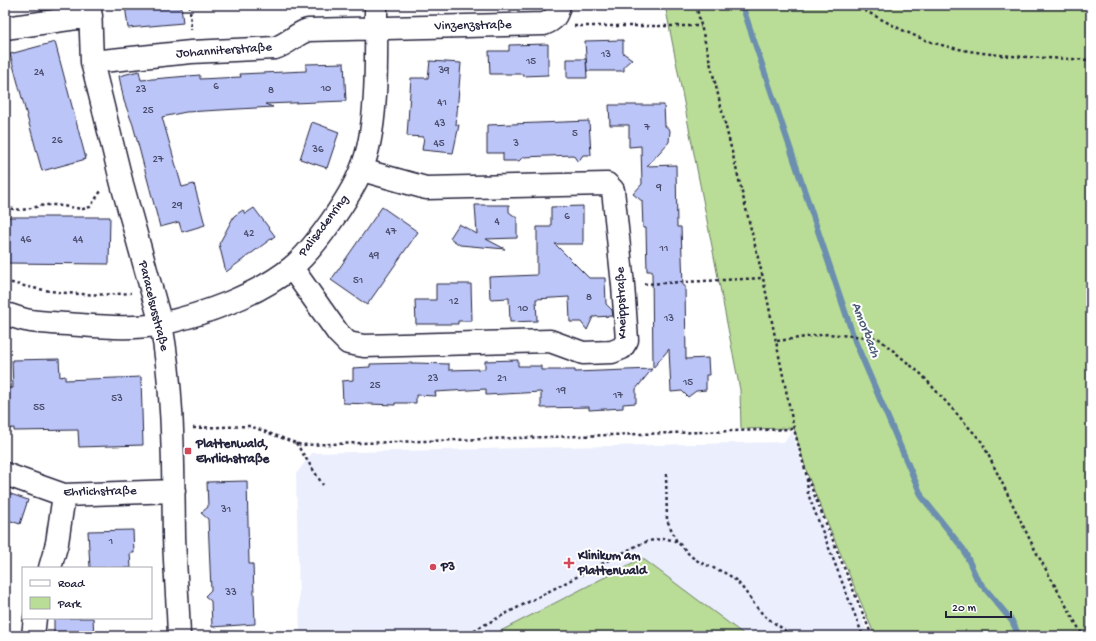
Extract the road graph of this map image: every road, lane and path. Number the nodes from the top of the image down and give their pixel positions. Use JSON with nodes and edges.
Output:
{"nodes":[{"id":1,"x":190,"y":5,"type":"edge"},
{"id":2,"x":376,"y":5,"type":"edge"},
{"id":3,"x":696,"y":5,"type":"edge"},
{"id":4,"x":854,"y":5,"type":"edge"},
{"id":5,"x":90,"y":10,"type":"edge"},
{"id":6,"x":555,"y":13,"type":"edge"},
{"id":7,"x":191,"y":14,"type":"dead end"},
{"id":8,"x":701,"y":26,"type":"junction"},
{"id":9,"x":5,"y":28,"type":"edge"},
{"id":10,"x":376,"y":28,"type":"junction"},
{"id":11,"x":1091,"y":60,"type":"edge"},
{"id":12,"x":92,"y":62,"type":"junction"},
{"id":13,"x":5,"y":156,"type":"edge"},
{"id":14,"x":362,"y":170,"type":"junction"},
{"id":15,"x":122,"y":184,"type":"junction"},
{"id":16,"x":6,"y":208,"type":"edge"},
{"id":17,"x":292,"y":268,"type":"junction"},
{"id":18,"x":763,"y":278,"type":"junction"},
{"id":19,"x":5,"y":281,"type":"edge"},
{"id":20,"x":623,"y":285,"type":"junction"},
{"id":21,"x":151,"y":291,"type":"junction"},
{"id":22,"x":5,"y":314,"type":"edge"},
{"id":23,"x":160,"y":324,"type":"junction"},
{"id":24,"x":776,"y":341,"type":"junction"},
{"id":25,"x":171,"y":429,"type":"junction"},
{"id":26,"x":794,"y":429,"type":"junction"},
{"id":27,"x":296,"y":443,"type":"junction"},
{"id":28,"x":5,"y":474,"type":"edge"},
{"id":29,"x":666,"y":474,"type":"dead end"},
{"id":30,"x":806,"y":477,"type":"junction"},
{"id":31,"x":323,"y":485,"type":"dead end"},
{"id":32,"x":174,"y":491,"type":"junction"},
{"id":33,"x":64,"y":494,"type":"junction"},
{"id":34,"x":677,"y":542,"type":"junction"},
{"id":35,"x":50,"y":567,"type":"edge"},
{"id":36,"x":35,"y":619,"type":"edge"},
{"id":37,"x":32,"y":636,"type":"edge"},
{"id":38,"x":179,"y":636,"type":"edge"},
{"id":39,"x":463,"y":636,"type":"edge"},
{"id":40,"x":790,"y":636,"type":"edge"},
{"id":41,"x":863,"y":636,"type":"edge"},
{"id":42,"x":872,"y":636,"type":"edge"},
{"id":43,"x":1083,"y":636,"type":"edge"}],
"edges":[{"from":1,"to":7,"type":"path"},
{"from":2,"to":10,"type":"street","name":"Palisadenring"},
{"from":3,"to":8,"type":"path"},
{"from":4,"to":11,"type":"path"},
{"from":5,"to":9,"type":"street"},
{"from":5,"to":12,"type":"street","name":"Paracelsusstraße"},
{"from":6,"to":8,"type":"path"},
{"from":6,"to":10,"type":"street","name":"Vinzenzstraße"},
{"from":8,"to":18,"type":"path"},
{"from":10,"to":12,"type":"street","name":"Johanniterstraße"},
{"from":10,"to":14,"type":"street","name":"Palisadenring"},
{"from":12,"to":15,"type":"street","name":"Paracelsusstraße"},
{"from":13,"to":16,"type":"path"},
{"from":14,"to":17,"type":"street","name":"Palisadenring"},
{"from":14,"to":20,"type":"street","name":"Kneippstraße"},
{"from":15,"to":16,"type":"path"},
{"from":15,"to":21,"type":"street","name":"Paracelsusstraße"},
{"from":17,"to":20,"type":"street","name":"Kneippstraße"},
{"from":17,"to":23,"type":"street","name":"Palisadenring"},
{"from":18,"to":20,"type":"path"},
{"from":18,"to":24,"type":"path"},
{"from":19,"to":21,"type":"path"},
{"from":21,"to":23,"type":"street","name":"Paracelsusstraße"},
{"from":22,"to":23,"type":"street","name":"Palisadenring"},
{"from":23,"to":25,"type":"street","name":"Paracelsusstraße"},
{"from":24,"to":26,"type":"path"},
{"from":24,"to":43,"type":"path"},
{"from":25,"to":27,"type":"path"},
{"from":25,"to":32,"type":"street","name":"Paracelsusstraße"},
{"from":26,"to":27,"type":"path"},
{"from":26,"to":30,"type":"path"},
{"from":27,"to":31,"type":"path"},
{"from":28,"to":33,"type":"street","name":"Ehrlichstraße"},
{"from":29,"to":34,"type":"path"},
{"from":30,"to":41,"type":"path"},
{"from":30,"to":42,"type":"path"},
{"from":32,"to":33,"type":"street","name":"Ehrlichstraße"},
{"from":32,"to":38,"type":"street","name":"Paracelsusstraße"},
{"from":33,"to":35,"type":"street"},
{"from":34,"to":39,"type":"path"},
{"from":34,"to":40,"type":"path"},
{"from":36,"to":37,"type":"street"}]}
